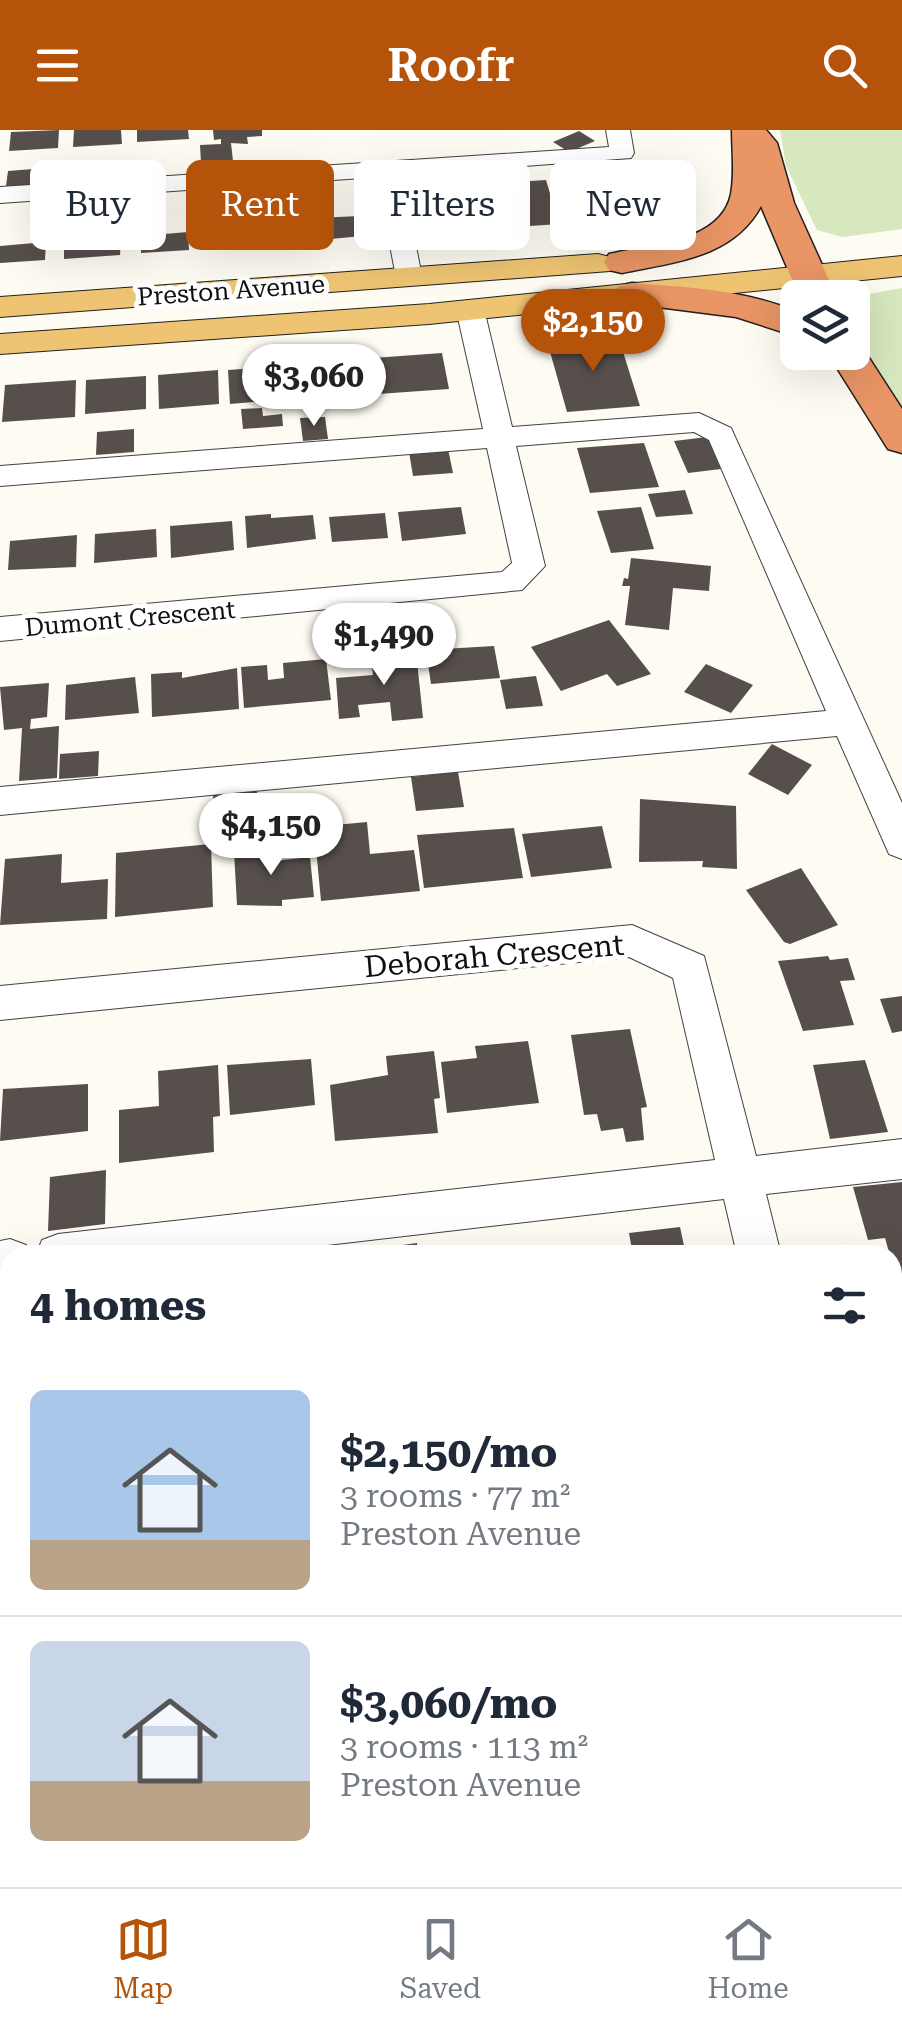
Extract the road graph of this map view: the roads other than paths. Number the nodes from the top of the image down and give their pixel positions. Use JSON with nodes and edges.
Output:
{"nodes":[{"id":1,"x":618,"y":130,"type":"edge"},
{"id":2,"x":749,"y":130,"type":"edge"},
{"id":3,"x":757,"y":130,"type":"edge"},
{"id":4,"x":520,"y":160,"type":"edge"},
{"id":5,"x":354,"y":171,"type":"edge"},
{"id":6,"x":0,"y":195,"type":"edge"},
{"id":7,"x":902,"y":239,"type":"edge"},
{"id":8,"x":404,"y":250,"type":"edge"},
{"id":9,"x":902,"y":266,"type":"edge"},
{"id":10,"x":462,"y":273,"type":"junction"},
{"id":11,"x":808,"y":273,"type":"edge"},
{"id":12,"x":409,"y":277,"type":"junction"},
{"id":13,"x":627,"y":278,"type":"junction"},
{"id":14,"x":0,"y":307,"type":"edge"},
{"id":15,"x":470,"y":309,"type":"junction"},
{"id":16,"x":780,"y":318,"type":"edge"},
{"id":17,"x":329,"y":320,"type":"junction"},
{"id":18,"x":0,"y":344,"type":"edge"},
{"id":19,"x":845,"y":370,"type":"edge"},
{"id":20,"x":857,"y":370,"type":"edge"},
{"id":21,"x":891,"y":424,"type":"edge"},
{"id":22,"x":501,"y":436,"type":"junction"},
{"id":23,"x":0,"y":476,"type":"edge"},
{"id":24,"x":0,"y":629,"type":"edge"},
{"id":25,"x":848,"y":722,"type":"junction"},
{"id":26,"x":0,"y":801,"type":"edge"},
{"id":27,"x":902,"y":844,"type":"edge"},
{"id":28,"x":0,"y":1003,"type":"edge"},
{"id":29,"x":902,"y":1160,"type":"edge"},
{"id":30,"x":740,"y":1178,"type":"junction"},
{"id":31,"x":147,"y":1245,"type":"edge"},
{"id":32,"x":757,"y":1245,"type":"edge"}],
"edges":[{"from":1,"to":4,"type":"street"},
{"from":2,"to":13,"type":"highway"},
{"from":3,"to":11,"type":"highway"},
{"from":5,"to":6,"type":"street"},
{"from":7,"to":11,"type":"main road","name":"Preston Avenue"},
{"from":8,"to":12,"type":"street"},
{"from":9,"to":11,"type":"main road","name":"Preston Avenue"},
{"from":10,"to":12,"type":"main road","name":"Preston Avenue"},
{"from":10,"to":13,"type":"main road","name":"Preston Avenue"},
{"from":10,"to":17,"type":"main road","name":"Preston Avenue"},
{"from":11,"to":13,"type":"main road","name":"Preston Avenue"},
{"from":12,"to":14,"type":"main road","name":"Preston Avenue"},
{"from":13,"to":15,"type":"main road","name":"Preston Avenue"},
{"from":13,"to":16,"type":"highway"},
{"from":15,"to":17,"type":"main road","name":"Preston Avenue"},
{"from":15,"to":22,"type":"street","name":"Dumont Crescent"},
{"from":17,"to":18,"type":"main road","name":"Preston Avenue"},
{"from":19,"to":21,"type":"highway"},
{"from":20,"to":21,"type":"highway"},
{"from":22,"to":23,"type":"street"},
{"from":22,"to":24,"type":"street","name":"Dumont Crescent"},
{"from":22,"to":25,"type":"street"},
{"from":25,"to":26,"type":"street"},
{"from":25,"to":27,"type":"street"},
{"from":28,"to":30,"type":"street","name":"Deborah Crescent"},
{"from":29,"to":30,"type":"street"},
{"from":30,"to":31,"type":"street"},
{"from":30,"to":32,"type":"street","name":"Deborah Crescent"}]}
